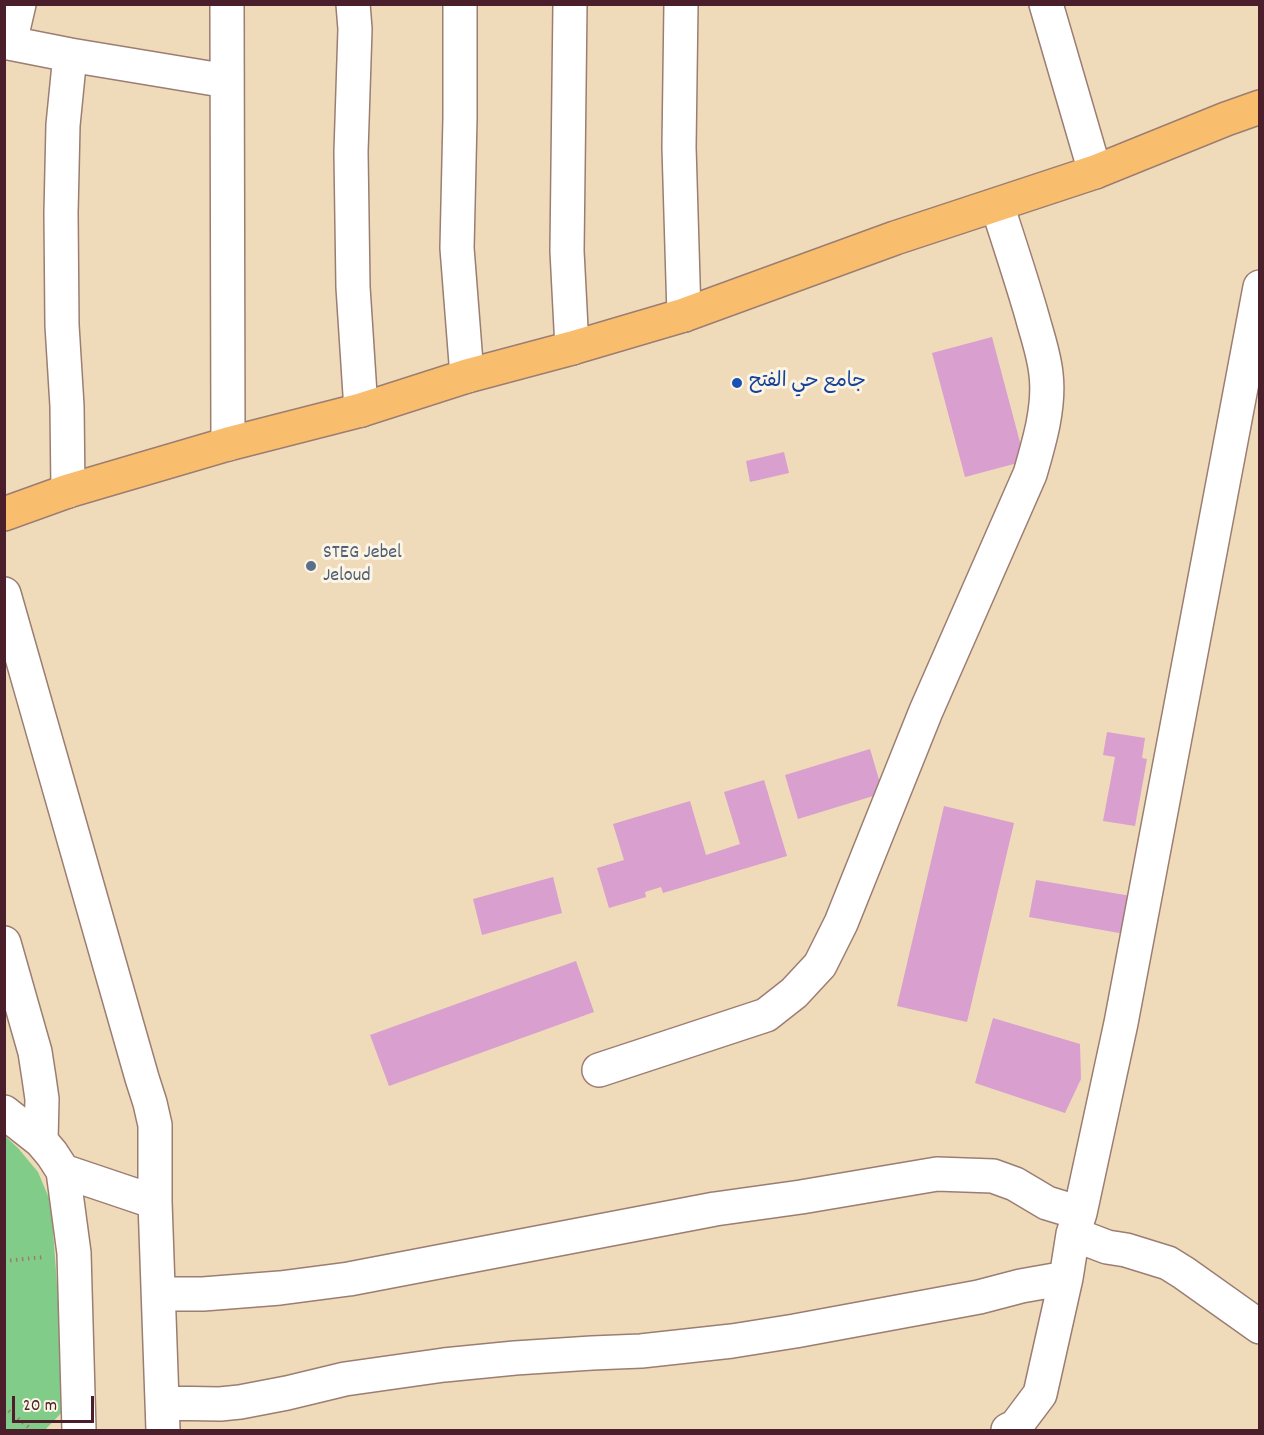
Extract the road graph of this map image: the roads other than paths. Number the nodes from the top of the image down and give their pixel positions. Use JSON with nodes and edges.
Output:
{"nodes":[{"id":1,"x":19,"y":4,"type":"edge"},
{"id":2,"x":227,"y":4,"type":"edge"},
{"id":3,"x":353,"y":4,"type":"edge"},
{"id":4,"x":460,"y":4,"type":"edge"},
{"id":5,"x":570,"y":4,"type":"edge"},
{"id":6,"x":681,"y":4,"type":"edge"},
{"id":7,"x":1046,"y":4,"type":"edge"},
{"id":8,"x":7,"y":42,"type":"edge"},
{"id":9,"x":70,"y":55,"type":"junction"},
{"id":10,"x":227,"y":81,"type":"junction"},
{"id":11,"x":1260,"y":107,"type":"edge"},
{"id":12,"x":1095,"y":172,"type":"junction"},
{"id":13,"x":997,"y":205,"type":"junction"},
{"id":14,"x":1260,"y":287,"type":"edge"},
{"id":15,"x":684,"y":315,"type":"junction"},
{"id":16,"x":572,"y":348,"type":"junction"},
{"id":17,"x":467,"y":376,"type":"junction"},
{"id":18,"x":361,"y":410,"type":"junction"},
{"id":19,"x":228,"y":444,"type":"junction"},
{"id":20,"x":68,"y":491,"type":"junction"},
{"id":21,"x":4,"y":514,"type":"edge"},
{"id":22,"x":4,"y":594,"type":"edge"},
{"id":23,"x":4,"y":943,"type":"edge"},
{"id":24,"x":599,"y":1070,"type":"dead end"},
{"id":25,"x":4,"y":1112,"type":"edge"},
{"id":26,"x":41,"y":1141,"type":"junction"},
{"id":27,"x":63,"y":1171,"type":"junction"},
{"id":28,"x":155,"y":1202,"type":"junction"},
{"id":29,"x":1076,"y":1224,"type":"junction"},
{"id":30,"x":1066,"y":1278,"type":"junction"},
{"id":31,"x":159,"y":1294,"type":"junction"},
{"id":32,"x":1260,"y":1327,"type":"edge"},
{"id":33,"x":163,"y":1417,"type":"edge"},
{"id":34,"x":1016,"y":1429,"type":"edge"},
{"id":35,"x":79,"y":1431,"type":"edge"}],
"edges":[{"from":1,"to":8,"type":"street"},
{"from":2,"to":10,"type":"street"},
{"from":3,"to":18,"type":"street"},
{"from":4,"to":17,"type":"street"},
{"from":5,"to":16,"type":"street"},
{"from":6,"to":15,"type":"street"},
{"from":7,"to":12,"type":"street"},
{"from":8,"to":9,"type":"street"},
{"from":9,"to":10,"type":"street"},
{"from":9,"to":20,"type":"street"},
{"from":10,"to":19,"type":"street"},
{"from":11,"to":12,"type":"main road"},
{"from":12,"to":13,"type":"main road"},
{"from":13,"to":15,"type":"main road"},
{"from":13,"to":24,"type":"street"},
{"from":14,"to":29,"type":"street"},
{"from":15,"to":16,"type":"main road"},
{"from":16,"to":17,"type":"main road"},
{"from":17,"to":18,"type":"main road"},
{"from":18,"to":19,"type":"main road"},
{"from":19,"to":20,"type":"main road"},
{"from":20,"to":21,"type":"main road"},
{"from":22,"to":28,"type":"street"},
{"from":23,"to":26,"type":"street"},
{"from":25,"to":26,"type":"street"},
{"from":26,"to":27,"type":"street"},
{"from":27,"to":28,"type":"street"},
{"from":27,"to":35,"type":"street"},
{"from":28,"to":31,"type":"street"},
{"from":29,"to":30,"type":"street"},
{"from":29,"to":31,"type":"street"},
{"from":29,"to":32,"type":"street"},
{"from":30,"to":33,"type":"street"},
{"from":30,"to":34,"type":"street"},
{"from":31,"to":33,"type":"street"}]}
